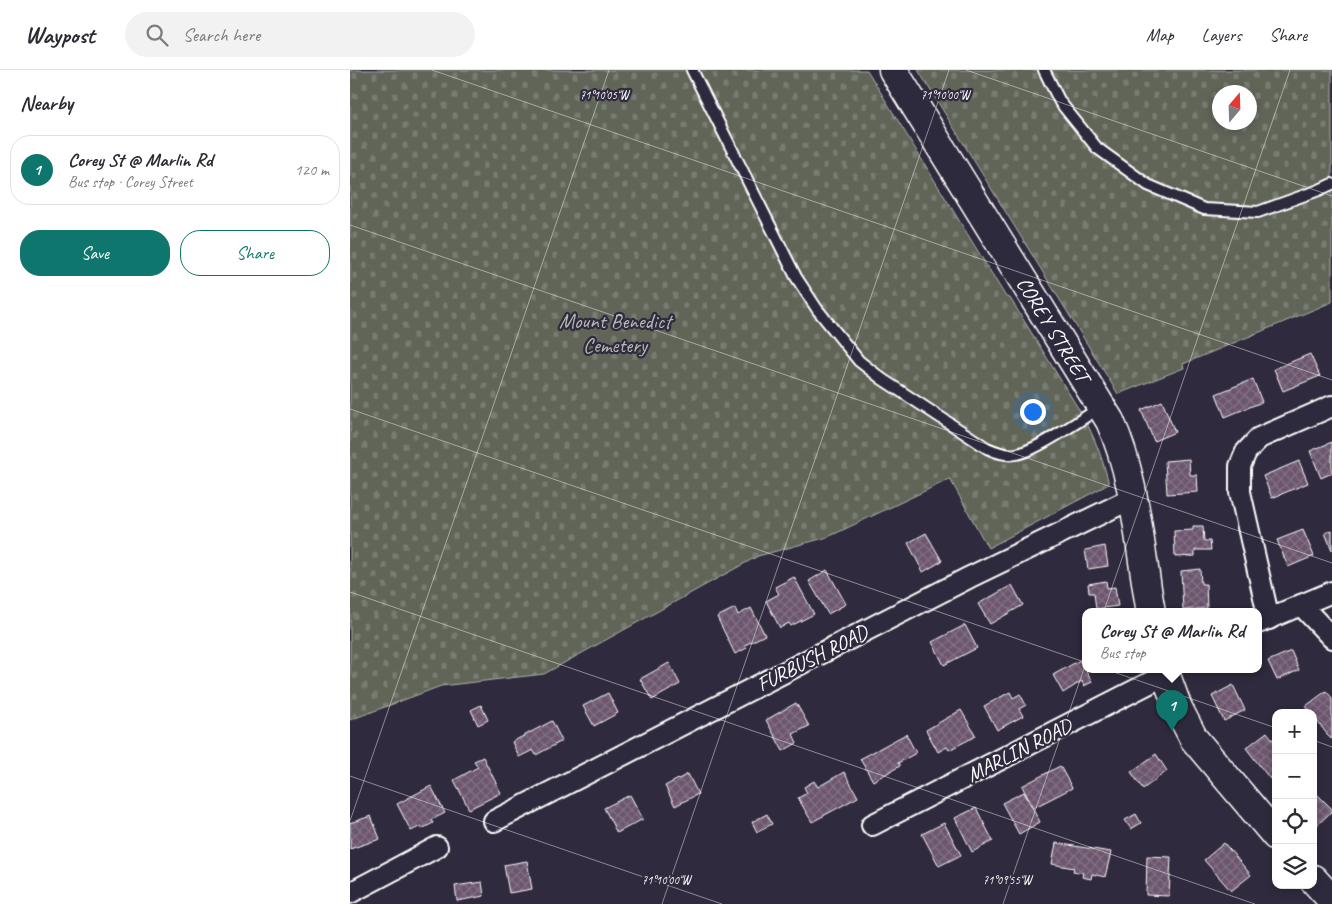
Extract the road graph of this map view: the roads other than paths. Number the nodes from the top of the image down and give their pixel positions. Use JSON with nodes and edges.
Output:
{"nodes":[{"id":1,"x":692,"y":70,"type":"edge"},
{"id":2,"x":893,"y":70,"type":"edge"},
{"id":3,"x":1044,"y":70,"type":"edge"},
{"id":4,"x":1332,"y":184,"type":"edge"},
{"id":5,"x":1102,"y":406,"type":"junction"},
{"id":6,"x":1332,"y":406,"type":"edge"},
{"id":7,"x":1133,"y":498,"type":"junction"},
{"id":8,"x":1332,"y":592,"type":"edge"},
{"id":9,"x":1301,"y":605,"type":"junction"},
{"id":10,"x":1150,"y":608,"type":"edge"},
{"id":11,"x":1262,"y":608,"type":"edge"},
{"id":12,"x":1264,"y":621,"type":"edge"},
{"id":13,"x":1332,"y":638,"type":"edge"},
{"id":14,"x":1163,"y":673,"type":"edge"},
{"id":15,"x":1165,"y":673,"type":"edge"},
{"id":16,"x":494,"y":821,"type":"dead end"},
{"id":17,"x":872,"y":825,"type":"dead end"},
{"id":18,"x":1272,"y":831,"type":"edge"},
{"id":19,"x":437,"y":846,"type":"dead end"},
{"id":20,"x":1317,"y":883,"type":"edge"},
{"id":21,"x":350,"y":892,"type":"edge"},
{"id":22,"x":1332,"y":900,"type":"edge"}],
"edges":[{"from":1,"to":5,"type":"lane"},
{"from":2,"to":5,"type":"street","name":"COREY STREET"},
{"from":3,"to":4,"type":"lane"},
{"from":5,"to":7,"type":"street","name":"COREY STREET"},
{"from":6,"to":11,"type":"street"},
{"from":7,"to":10,"type":"street","name":"COREY STREET"},
{"from":7,"to":16,"type":"street","name":"FURBUSH ROAD"},
{"from":8,"to":9,"type":"street"},
{"from":9,"to":12,"type":"street"},
{"from":9,"to":13,"type":"street"},
{"from":14,"to":17,"type":"street","name":"MARLIN ROAD"},
{"from":15,"to":18,"type":"street"},
{"from":19,"to":21,"type":"street"},
{"from":20,"to":22,"type":"street"}]}
